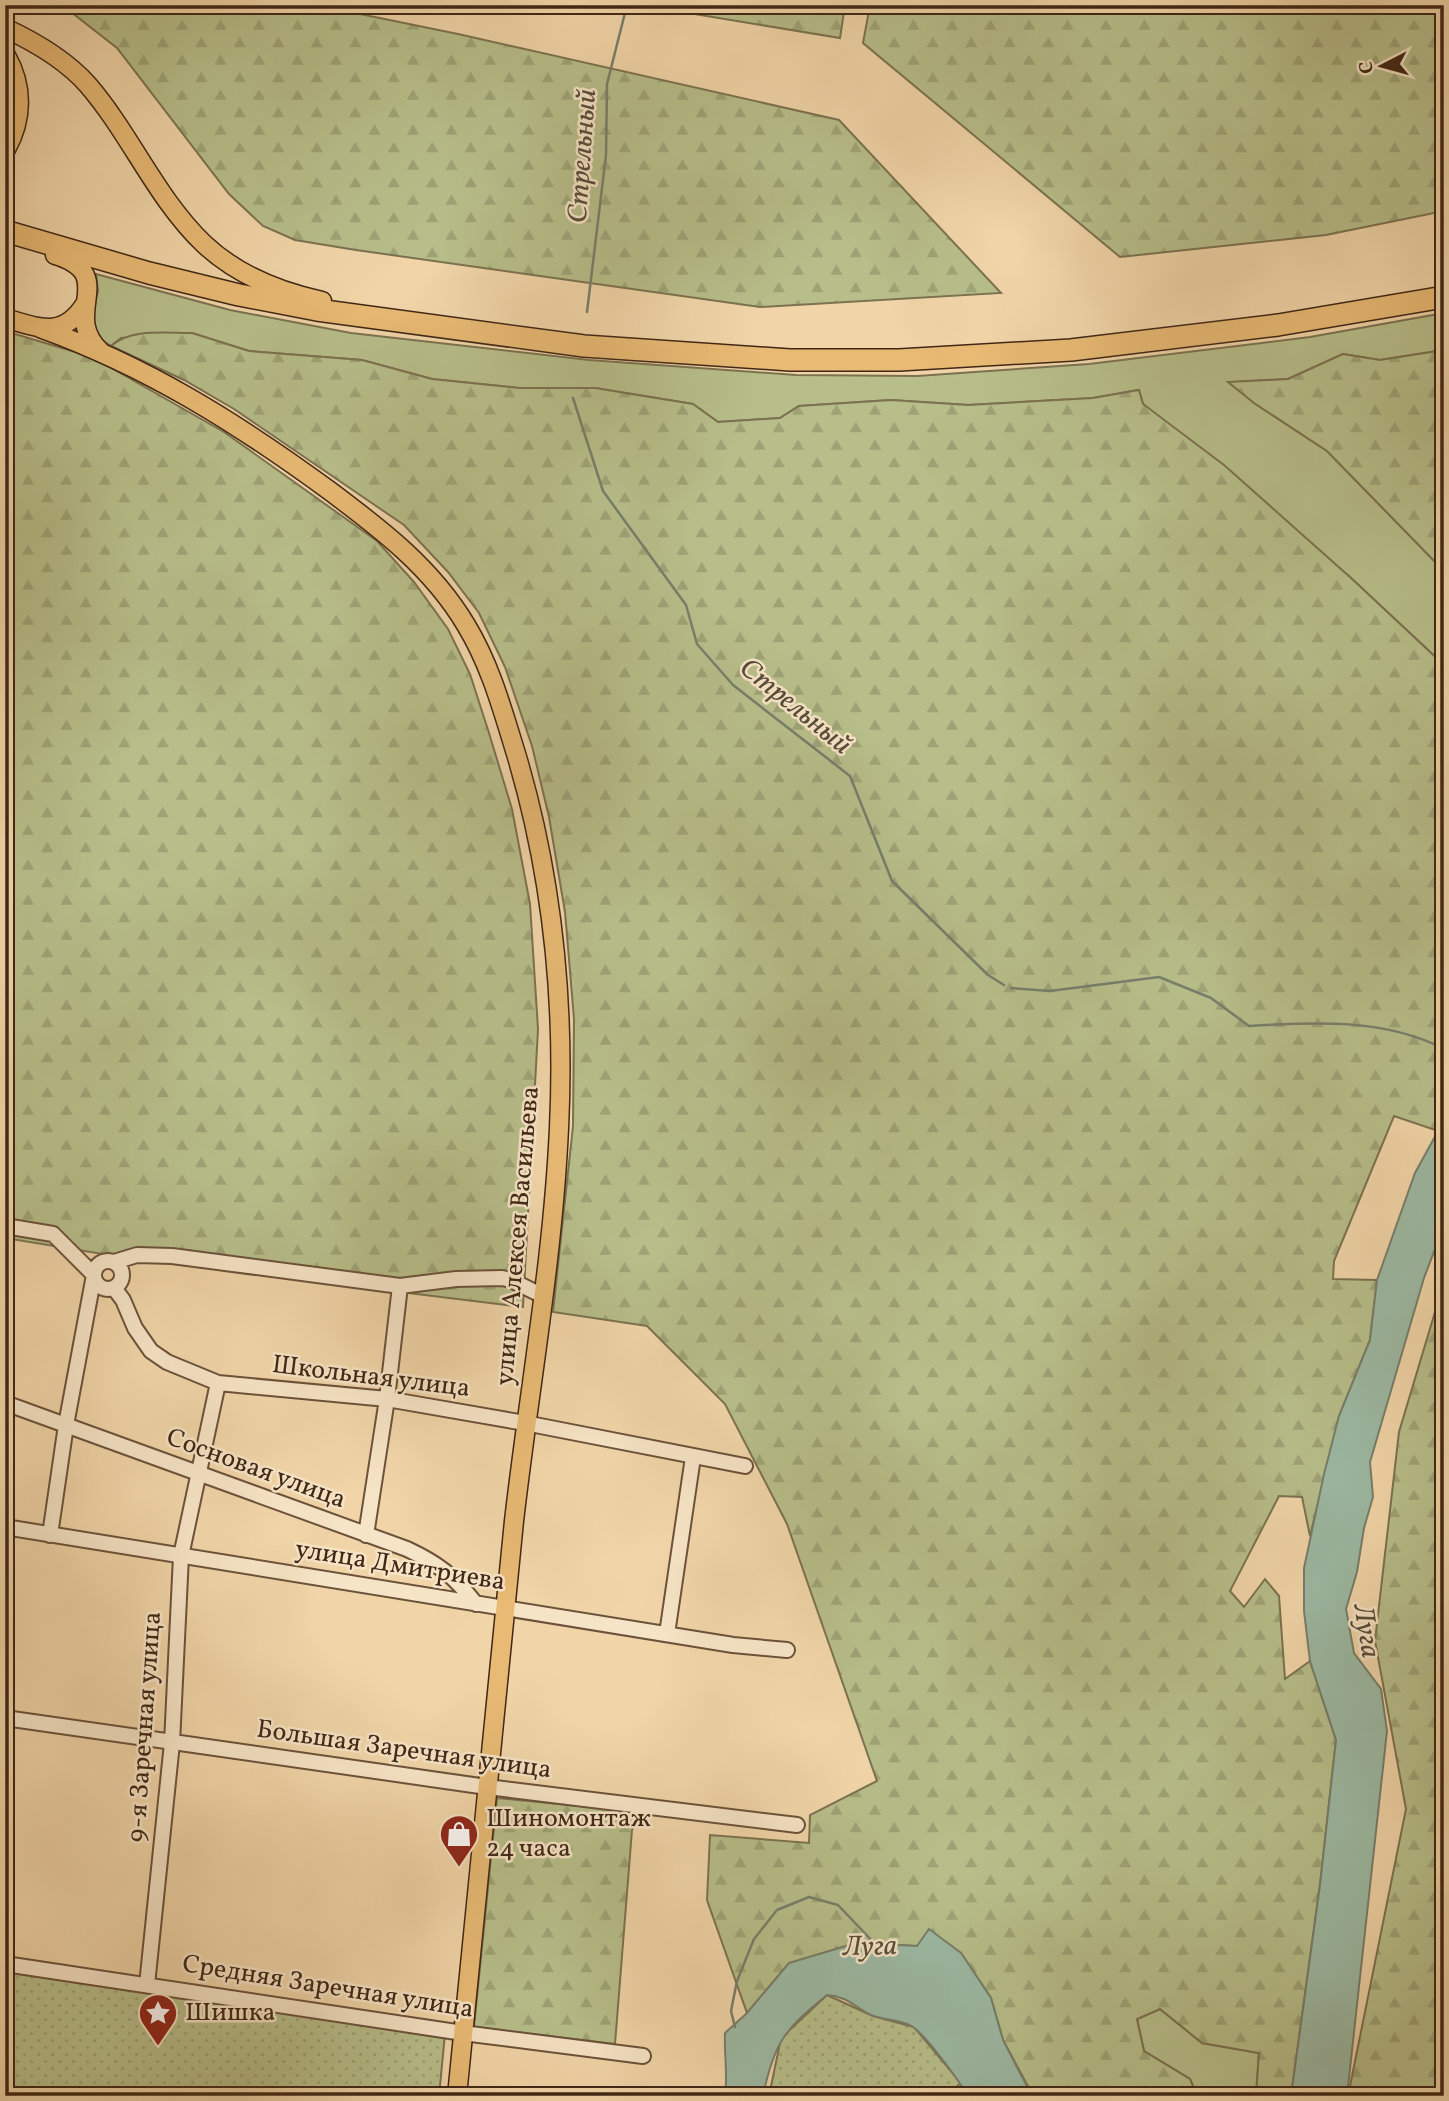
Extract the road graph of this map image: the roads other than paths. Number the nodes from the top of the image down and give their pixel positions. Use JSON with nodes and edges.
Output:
{"nodes":[{"id":1,"x":5,"y":28,"type":"edge"},
{"id":2,"x":5,"y":57,"type":"edge"},
{"id":3,"x":5,"y":148,"type":"edge"},
{"id":4,"x":5,"y":231,"type":"edge"},
{"id":5,"x":5,"y":240,"type":"edge"},
{"id":6,"x":1444,"y":297,"type":"edge"},
{"id":7,"x":85,"y":303,"type":"junction"},
{"id":8,"x":5,"y":317,"type":"edge"},
{"id":9,"x":40,"y":328,"type":"junction"},
{"id":10,"x":584,"y":346,"type":"junction"},
{"id":11,"x":102,"y":353,"type":"junction"},
{"id":12,"x":5,"y":1226,"type":"edge"},
{"id":13,"x":114,"y":1262,"type":"junction"},
{"id":14,"x":94,"y":1280,"type":"junction"},
{"id":15,"x":400,"y":1286,"type":"junction"},
{"id":16,"x":114,"y":1288,"type":"junction"},
{"id":17,"x":543,"y":1296,"type":"junction"},
{"id":18,"x":218,"y":1383,"type":"junction"},
{"id":19,"x":387,"y":1399,"type":"junction"},
{"id":20,"x":5,"y":1403,"type":"edge"},
{"id":21,"x":525,"y":1423,"type":"junction"},
{"id":22,"x":66,"y":1425,"type":"junction"},
{"id":23,"x":693,"y":1457,"type":"junction"},
{"id":24,"x":745,"y":1466,"type":"dead end"},
{"id":25,"x":200,"y":1475,"type":"junction"},
{"id":26,"x":5,"y":1527,"type":"edge"},
{"id":27,"x":50,"y":1535,"type":"junction"},
{"id":28,"x":366,"y":1535,"type":"junction"},
{"id":29,"x":181,"y":1556,"type":"junction"},
{"id":30,"x":476,"y":1604,"type":"junction"},
{"id":31,"x":505,"y":1608,"type":"junction"},
{"id":32,"x":667,"y":1634,"type":"junction"},
{"id":33,"x":787,"y":1650,"type":"dead end"},
{"id":34,"x":5,"y":1718,"type":"edge"},
{"id":35,"x":172,"y":1743,"type":"junction"},
{"id":36,"x":487,"y":1787,"type":"junction"},
{"id":37,"x":797,"y":1825,"type":"dead end"},
{"id":38,"x":5,"y":1964,"type":"edge"},
{"id":39,"x":147,"y":1984,"type":"junction"},
{"id":40,"x":463,"y":2033,"type":"junction"},
{"id":41,"x":643,"y":2056,"type":"dead end"},
{"id":42,"x":457,"y":2096,"type":"edge"}],
"edges":[{"from":1,"to":10,"type":"main road"},
{"from":2,"to":3,"type":"highway"},
{"from":4,"to":10,"type":"highway"},
{"from":5,"to":7,"type":"main road"},
{"from":6,"to":10,"type":"highway"},
{"from":7,"to":9,"type":"main road"},
{"from":7,"to":11,"type":"main road"},
{"from":8,"to":9,"type":"main road","name":"улица Алексея Васильева"},
{"from":9,"to":11,"type":"main road","name":"улица Алексея Васильева"},
{"from":11,"to":17,"type":"main road","name":"улица Алексея Васильева"},
{"from":12,"to":14,"type":"street"},
{"from":13,"to":14,"type":"street"},
{"from":13,"to":15,"type":"street"},
{"from":13,"to":16,"type":"street"},
{"from":14,"to":16,"type":"street"},
{"from":14,"to":22,"type":"street"},
{"from":15,"to":17,"type":"street"},
{"from":15,"to":19,"type":"street"},
{"from":16,"to":18,"type":"street","name":"Школьная улица"},
{"from":17,"to":21,"type":"main road","name":"улица Алексея Васильева"},
{"from":18,"to":19,"type":"street","name":"Школьная улица"},
{"from":18,"to":25,"type":"street","name":"9-я Заречная улица"},
{"from":19,"to":21,"type":"street","name":"Школьная улица"},
{"from":19,"to":28,"type":"street"},
{"from":20,"to":22,"type":"street","name":"Сосновая улица"},
{"from":21,"to":23,"type":"street","name":"Школьная улица"},
{"from":21,"to":31,"type":"main road","name":"улица Алексея Васильева"},
{"from":22,"to":25,"type":"street","name":"Сосновая улица"},
{"from":22,"to":27,"type":"street"},
{"from":23,"to":24,"type":"street","name":"Школьная улица"},
{"from":23,"to":32,"type":"street"},
{"from":25,"to":28,"type":"street","name":"Сосновая улица"},
{"from":25,"to":29,"type":"street","name":"9-я Заречная улица"},
{"from":26,"to":27,"type":"street","name":"улица Дмитриева"},
{"from":27,"to":29,"type":"street","name":"улица Дмитриева"},
{"from":28,"to":30,"type":"street","name":"Сосновая улица"},
{"from":29,"to":30,"type":"street","name":"улица Дмитриева"},
{"from":29,"to":35,"type":"street","name":"9-я Заречная улица"},
{"from":30,"to":31,"type":"street","name":"улица Дмитриева"},
{"from":31,"to":32,"type":"street","name":"улица Дмитриева"},
{"from":31,"to":36,"type":"main road","name":"улица Алексея Васильева"},
{"from":32,"to":33,"type":"street","name":"улица Дмитриева"},
{"from":34,"to":35,"type":"street","name":"Большая Заречная улица"},
{"from":35,"to":36,"type":"street","name":"Большая Заречная улица"},
{"from":35,"to":39,"type":"street","name":"9-я Заречная улица"},
{"from":36,"to":37,"type":"street","name":"Большая Заречная улица"},
{"from":36,"to":40,"type":"main road","name":"улица Алексея Васильева"},
{"from":38,"to":39,"type":"street","name":"Средняя Заречная улица"},
{"from":39,"to":40,"type":"street","name":"Средняя Заречная улица"},
{"from":40,"to":41,"type":"street","name":"Средняя Заречная улица"},
{"from":40,"to":42,"type":"main road","name":"улица Алексея Васильева"}]}
